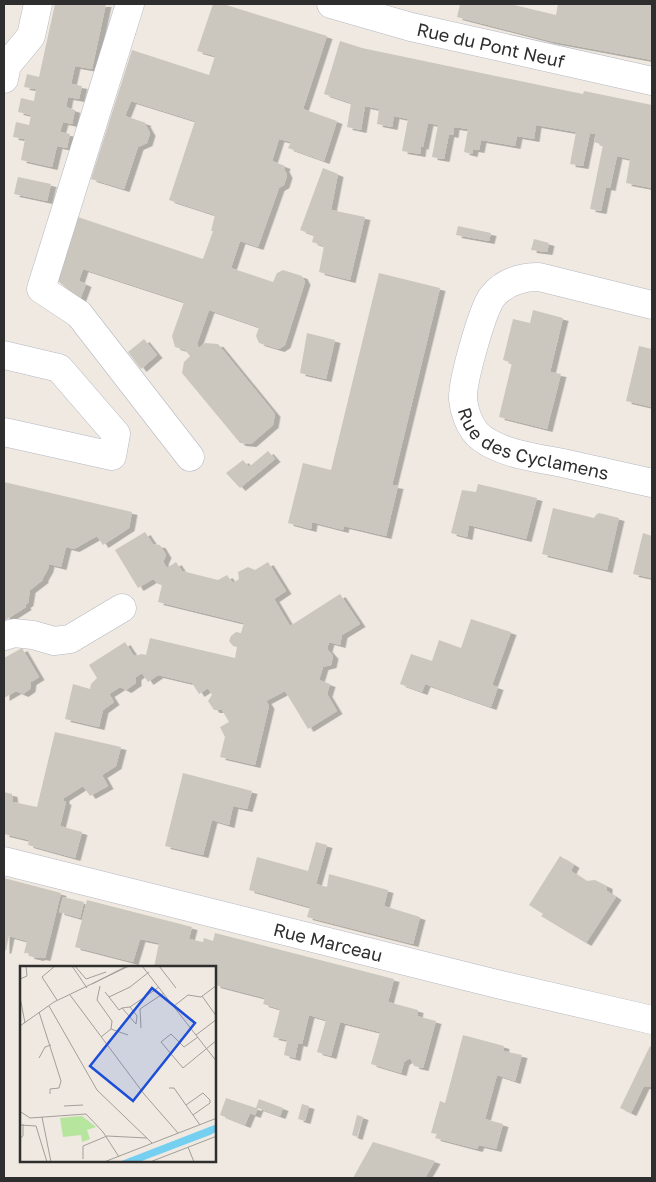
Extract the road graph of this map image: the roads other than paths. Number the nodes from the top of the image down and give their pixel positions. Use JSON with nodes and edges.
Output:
{"nodes":[{"id":1,"x":38,"y":4,"type":"edge"},
{"id":2,"x":130,"y":4,"type":"edge"},
{"id":3,"x":331,"y":4,"type":"edge"},
{"id":4,"x":4,"y":78,"type":"edge"},
{"id":5,"x":652,"y":81,"type":"edge"},
{"id":6,"x":652,"y":305,"type":"edge"},
{"id":7,"x":4,"y":355,"type":"edge"},
{"id":8,"x":4,"y":432,"type":"edge"},
{"id":9,"x":190,"y":457,"type":"dead end"},
{"id":10,"x":652,"y":483,"type":"edge"},
{"id":11,"x":122,"y":608,"type":"dead end"},
{"id":12,"x":4,"y":636,"type":"edge"},
{"id":13,"x":4,"y":861,"type":"edge"},
{"id":14,"x":652,"y":1020,"type":"edge"}],
"edges":[{"from":1,"to":4,"type":"street"},
{"from":2,"to":9,"type":"street"},
{"from":3,"to":5,"type":"street","name":"Rue du Pont Neuf"},
{"from":6,"to":10,"type":"street","name":"Rue des Cyclamens"},
{"from":7,"to":8,"type":"street"},
{"from":11,"to":12,"type":"street"},
{"from":13,"to":14,"type":"street","name":"Rue Marceau"}]}
